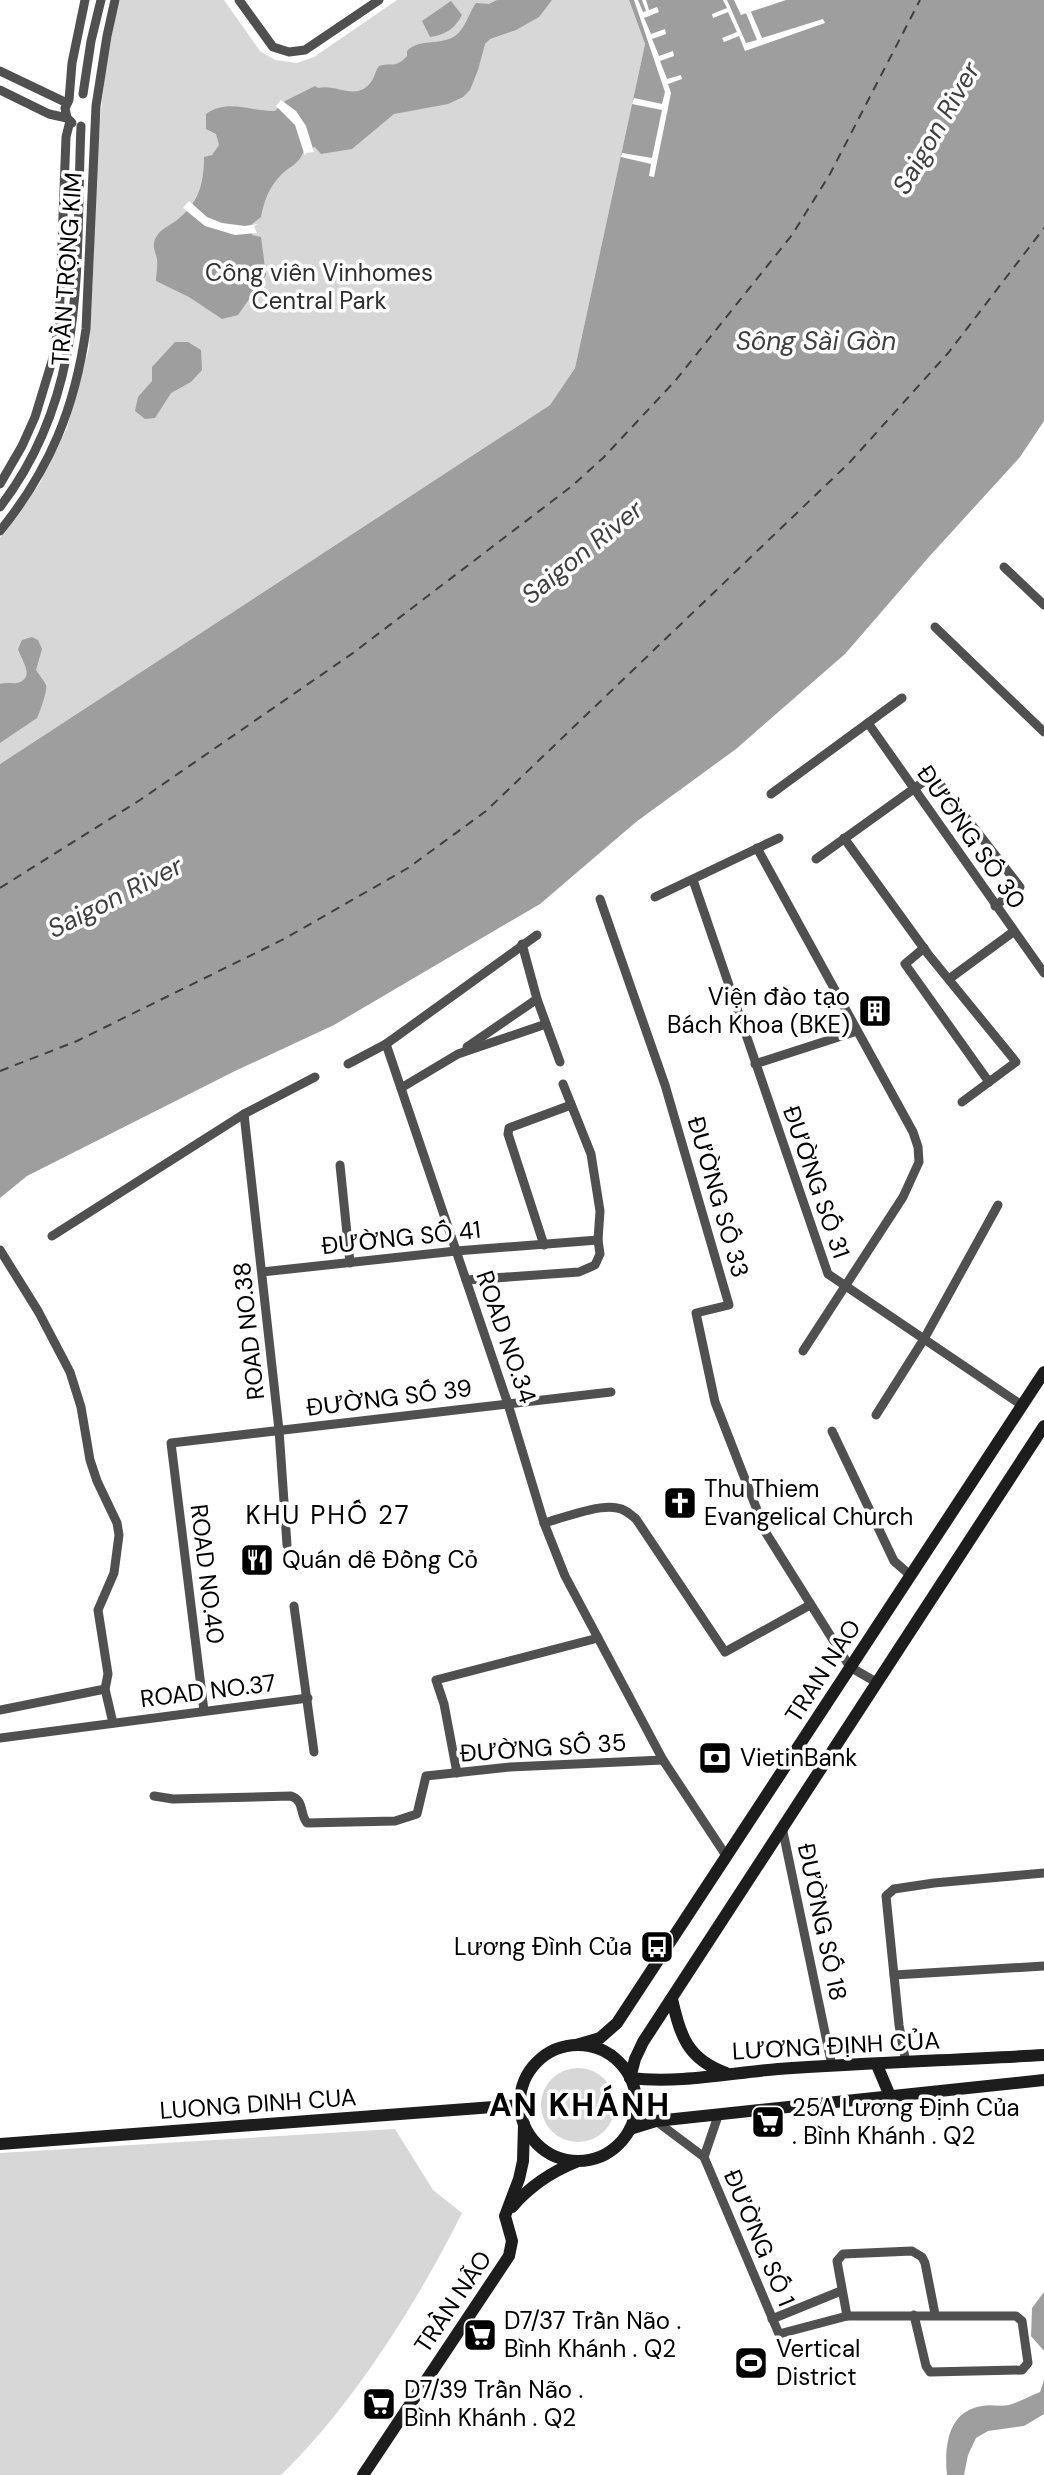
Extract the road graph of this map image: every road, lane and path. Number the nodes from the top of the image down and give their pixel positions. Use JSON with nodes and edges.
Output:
{"nodes":[{"id":1,"x":85,"y":0,"type":"edge"},
{"id":2,"x":101,"y":0,"type":"edge"},
{"id":3,"x":115,"y":0,"type":"edge"},
{"id":4,"x":239,"y":0,"type":"edge"},
{"id":5,"x":379,"y":0,"type":"edge"},
{"id":6,"x":364,"y":4,"type":"edge"},
{"id":7,"x":0,"y":71,"type":"edge"},
{"id":8,"x":0,"y":90,"type":"edge"},
{"id":9,"x":83,"y":94,"type":"junction"},
{"id":10,"x":68,"y":102,"type":"junction"},
{"id":11,"x":96,"y":111,"type":"junction"},
{"id":12,"x":68,"y":119,"type":"junction"},
{"id":13,"x":81,"y":126,"type":"junction"},
{"id":14,"x":0,"y":484,"type":"edge"},
{"id":15,"x":0,"y":507,"type":"edge"},
{"id":16,"x":0,"y":531,"type":"edge"},
{"id":17,"x":1004,"y":567,"type":"dead end"},
{"id":18,"x":1044,"y":605,"type":"edge"},
{"id":19,"x":935,"y":627,"type":"dead end"},
{"id":20,"x":902,"y":698,"type":"dead end"},
{"id":21,"x":868,"y":723,"type":"junction"},
{"id":22,"x":1044,"y":733,"type":"edge"},
{"id":23,"x":913,"y":789,"type":"junction"},
{"id":24,"x":771,"y":794,"type":"dead end"},
{"id":25,"x":779,"y":838,"type":"dead end"},
{"id":26,"x":844,"y":838,"type":"junction"},
{"id":27,"x":757,"y":848,"type":"junction"},
{"id":28,"x":816,"y":859,"type":"dead end"},
{"id":29,"x":693,"y":880,"type":"junction"},
{"id":30,"x":655,"y":897,"type":"dead end"},
{"id":31,"x":600,"y":899,"type":"dead end"},
{"id":32,"x":995,"y":906,"type":"junction"},
{"id":33,"x":1013,"y":932,"type":"junction"},
{"id":34,"x":537,"y":934,"type":"dead end"},
{"id":35,"x":522,"y":944,"type":"junction"},
{"id":36,"x":924,"y":948,"type":"junction"},
{"id":37,"x":1044,"y":973,"type":"edge"},
{"id":38,"x":949,"y":979,"type":"junction"},
{"id":39,"x":537,"y":999,"type":"junction"},
{"id":40,"x":547,"y":1024,"type":"junction"},
{"id":41,"x":857,"y":1031,"type":"junction"},
{"id":42,"x":386,"y":1044,"type":"junction"},
{"id":43,"x":458,"y":1054,"type":"junction"},
{"id":44,"x":560,"y":1062,"type":"dead end"},
{"id":45,"x":348,"y":1064,"type":"dead end"},
{"id":46,"x":755,"y":1064,"type":"junction"},
{"id":47,"x":315,"y":1077,"type":"dead end"},
{"id":48,"x":989,"y":1082,"type":"junction"},
{"id":49,"x":563,"y":1084,"type":"dead end"},
{"id":50,"x":401,"y":1088,"type":"junction"},
{"id":51,"x":961,"y":1102,"type":"dead end"},
{"id":52,"x":571,"y":1105,"type":"junction"},
{"id":53,"x":244,"y":1114,"type":"junction"},
{"id":54,"x":340,"y":1165,"type":"dead end"},
{"id":55,"x":998,"y":1205,"type":"dead end"},
{"id":56,"x":52,"y":1236,"type":"dead end"},
{"id":57,"x":598,"y":1240,"type":"junction"},
{"id":58,"x":544,"y":1245,"type":"junction"},
{"id":59,"x":0,"y":1250,"type":"edge"},
{"id":60,"x":456,"y":1251,"type":"junction"},
{"id":61,"x":350,"y":1263,"type":"junction"},
{"id":62,"x":262,"y":1272,"type":"junction"},
{"id":63,"x":466,"y":1280,"type":"junction"},
{"id":64,"x":846,"y":1287,"type":"junction"},
{"id":65,"x":924,"y":1339,"type":"junction"},
{"id":66,"x":803,"y":1352,"type":"dead end"},
{"id":67,"x":1044,"y":1372,"type":"edge"},
{"id":68,"x":611,"y":1392,"type":"dead end"},
{"id":69,"x":509,"y":1404,"type":"junction"},
{"id":70,"x":1023,"y":1406,"type":"junction"},
{"id":71,"x":876,"y":1415,"type":"dead end"},
{"id":72,"x":1044,"y":1426,"type":"edge"},
{"id":73,"x":279,"y":1430,"type":"junction"},
{"id":74,"x":832,"y":1431,"type":"dead end"},
{"id":75,"x":171,"y":1443,"type":"joint"},
{"id":76,"x":544,"y":1523,"type":"junction"},
{"id":77,"x":287,"y":1545,"type":"dead end"},
{"id":78,"x":910,"y":1575,"type":"junction"},
{"id":79,"x":810,"y":1605,"type":"junction"},
{"id":80,"x":294,"y":1606,"type":"dead end"},
{"id":81,"x":598,"y":1638,"type":"junction"},
{"id":82,"x":850,"y":1667,"type":"junction"},
{"id":83,"x":876,"y":1682,"type":"junction"},
{"id":84,"x":105,"y":1689,"type":"junction"},
{"id":85,"x":308,"y":1698,"type":"junction"},
{"id":86,"x":0,"y":1710,"type":"edge"},
{"id":87,"x":204,"y":1711,"type":"junction"},
{"id":88,"x":113,"y":1723,"type":"junction"},
{"id":89,"x":0,"y":1738,"type":"edge"},
{"id":90,"x":314,"y":1752,"type":"dead end"},
{"id":91,"x":663,"y":1760,"type":"junction"},
{"id":92,"x":457,"y":1773,"type":"junction"},
{"id":93,"x":154,"y":1796,"type":"dead end"},
{"id":94,"x":782,"y":1826,"type":"junction"},
{"id":95,"x":727,"y":1857,"type":"junction"},
{"id":96,"x":1044,"y":1873,"type":"edge"},
{"id":97,"x":1044,"y":1966,"type":"edge"},
{"id":98,"x":894,"y":1975,"type":"junction"},
{"id":99,"x":671,"y":1999,"type":"junction"},
{"id":100,"x":576,"y":2045,"type":"junction"},
{"id":101,"x":1044,"y":2055,"type":"edge"},
{"id":102,"x":906,"y":2063,"type":"junction"},
{"id":103,"x":877,"y":2065,"type":"junction"},
{"id":104,"x":832,"y":2066,"type":"junction"},
{"id":105,"x":726,"y":2073,"type":"junction"},
{"id":106,"x":630,"y":2078,"type":"junction"},
{"id":107,"x":1044,"y":2081,"type":"edge"},
{"id":108,"x":890,"y":2096,"type":"junction"},
{"id":109,"x":520,"y":2105,"type":"junction"},
{"id":110,"x":718,"y":2116,"type":"junction"},
{"id":111,"x":656,"y":2121,"type":"junction"},
{"id":112,"x":524,"y":2124,"type":"junction"},
{"id":113,"x":630,"y":2129,"type":"junction"},
{"id":114,"x":0,"y":2144,"type":"edge"},
{"id":115,"x":704,"y":2157,"type":"junction"},
{"id":116,"x":579,"y":2160,"type":"junction"},
{"id":117,"x":505,"y":2216,"type":"junction"},
{"id":118,"x":841,"y":2291,"type":"junction"},
{"id":119,"x":935,"y":2314,"type":"junction"},
{"id":120,"x":914,"y":2315,"type":"junction"},
{"id":121,"x":847,"y":2316,"type":"junction"},
{"id":122,"x":772,"y":2319,"type":"junction"},
{"id":123,"x":363,"y":2475,"type":"edge"}],
"edges":[{"from":1,"to":10,"type":"street","name":"TRẦN TRỌNG KIM"},
{"from":2,"to":9,"type":"street"},
{"from":3,"to":11,"type":"street","name":"TRẦN TRỌNG KIM"},
{"from":4,"to":6,"type":"street"},
{"from":5,"to":6,"type":"street"},
{"from":7,"to":10,"type":"street"},
{"from":8,"to":12,"type":"street"},
{"from":9,"to":10,"type":"street"},
{"from":9,"to":11,"type":"street"},
{"from":10,"to":12,"type":"street","name":"TRẦN TRỌNG KIM"},
{"from":11,"to":13,"type":"street"},
{"from":11,"to":16,"type":"street","name":"TRẦN TRỌNG KIM"},
{"from":12,"to":13,"type":"street"},
{"from":12,"to":14,"type":"street","name":"TRẦN TRỌNG KIM"},
{"from":13,"to":15,"type":"street","name":"TRẦN TRỌNG KIM"},
{"from":17,"to":18,"type":"street"},
{"from":19,"to":22,"type":"street"},
{"from":20,"to":21,"type":"street"},
{"from":21,"to":23,"type":"street","name":"ĐƯỜNG SỐ 30"},
{"from":21,"to":24,"type":"street"},
{"from":23,"to":26,"type":"street"},
{"from":23,"to":32,"type":"street","name":"ĐƯỜNG SỐ 30"},
{"from":23,"to":32,"type":"street"},
{"from":25,"to":27,"type":"street"},
{"from":26,"to":28,"type":"street"},
{"from":26,"to":36,"type":"street"},
{"from":27,"to":29,"type":"street"},
{"from":27,"to":41,"type":"street"},
{"from":29,"to":30,"type":"street"},
{"from":29,"to":46,"type":"street","name":"ĐƯỜNG SỐ 31"},
{"from":31,"to":79,"type":"street","name":"ĐƯỜNG SỐ 33"},
{"from":32,"to":33,"type":"street","name":"ĐƯỜNG SỐ 30"},
{"from":33,"to":37,"type":"street","name":"ĐƯỜNG SỐ 30"},
{"from":33,"to":38,"type":"street"},
{"from":34,"to":35,"type":"street"},
{"from":35,"to":39,"type":"street"},
{"from":35,"to":42,"type":"street"},
{"from":36,"to":38,"type":"street"},
{"from":36,"to":48,"type":"street"},
{"from":38,"to":48,"type":"street"},
{"from":39,"to":40,"type":"street"},
{"from":39,"to":43,"type":"street"},
{"from":40,"to":43,"type":"street"},
{"from":40,"to":44,"type":"street"},
{"from":41,"to":46,"type":"street"},
{"from":41,"to":64,"type":"street"},
{"from":42,"to":45,"type":"street"},
{"from":42,"to":50,"type":"street","name":"ROAD NO.34"},
{"from":43,"to":50,"type":"street"},
{"from":46,"to":64,"type":"street","name":"ĐƯỜNG SỐ 31"},
{"from":47,"to":53,"type":"street"},
{"from":48,"to":51,"type":"street"},
{"from":49,"to":52,"type":"street"},
{"from":50,"to":60,"type":"street","name":"ROAD NO.34"},
{"from":52,"to":57,"type":"street"},
{"from":52,"to":58,"type":"street"},
{"from":53,"to":56,"type":"street"},
{"from":53,"to":62,"type":"street","name":"ROAD NO.38"},
{"from":54,"to":61,"type":"street"},
{"from":55,"to":65,"type":"street"},
{"from":57,"to":58,"type":"street","name":"ĐƯỜNG SỐ 41"},
{"from":57,"to":63,"type":"street"},
{"from":58,"to":60,"type":"street","name":"ĐƯỜNG SỐ 41"},
{"from":59,"to":84,"type":"street","name":"ROAD NO.37"},
{"from":60,"to":61,"type":"street","name":"ĐƯỜNG SỐ 41"},
{"from":60,"to":63,"type":"street","name":"ROAD NO.34"},
{"from":61,"to":62,"type":"street","name":"ĐƯỜNG SỐ 41"},
{"from":62,"to":73,"type":"street","name":"ROAD NO.38"},
{"from":63,"to":69,"type":"street","name":"ROAD NO.34"},
{"from":64,"to":65,"type":"street","name":"ĐƯỜNG SỐ 31"},
{"from":64,"to":66,"type":"street"},
{"from":65,"to":70,"type":"street","name":"ĐƯỜNG SỐ 31"},
{"from":65,"to":71,"type":"street"},
{"from":67,"to":70,"type":"main road","name":"TRAN NAO"},
{"from":68,"to":69,"type":"street","name":"ĐƯỜNG SỐ 39"},
{"from":69,"to":73,"type":"street","name":"ĐƯỜNG SỐ 39"},
{"from":69,"to":76,"type":"street","name":"ROAD NO.34"},
{"from":70,"to":78,"type":"main road","name":"TRAN NAO"},
{"from":72,"to":83,"type":"main road","name":"TRAN NAO"},
{"from":73,"to":75,"type":"street","name":"ĐƯỜNG SỐ 39"},
{"from":73,"to":77,"type":"street","name":"ROAD NO.38"},
{"from":74,"to":78,"type":"street"},
{"from":75,"to":87,"type":"street","name":"ROAD NO.40"},
{"from":76,"to":79,"type":"street"},
{"from":76,"to":81,"type":"street","name":"ROAD NO.34"},
{"from":78,"to":82,"type":"main road","name":"TRAN NAO"},
{"from":79,"to":82,"type":"street","name":"ĐƯỜNG SỐ 33"},
{"from":80,"to":85,"type":"street"},
{"from":81,"to":91,"type":"street","name":"ROAD NO.34"},
{"from":81,"to":92,"type":"street"},
{"from":82,"to":83,"type":"street"},
{"from":82,"to":95,"type":"main road","name":"TRAN NAO"},
{"from":83,"to":94,"type":"main road","name":"TRAN NAO"},
{"from":84,"to":86,"type":"street","name":"ROAD NO.37"},
{"from":84,"to":88,"type":"street","name":"ROAD NO.37"},
{"from":85,"to":87,"type":"street","name":"ROAD NO.37"},
{"from":85,"to":90,"type":"street"},
{"from":87,"to":88,"type":"street","name":"ROAD NO.37"},
{"from":88,"to":89,"type":"street","name":"ROAD NO.37"},
{"from":91,"to":92,"type":"street","name":"ĐƯỜNG SỐ 35"},
{"from":91,"to":95,"type":"street","name":"ROAD NO.34"},
{"from":92,"to":93,"type":"street","name":"ĐƯỜNG SỐ 35"},
{"from":94,"to":99,"type":"main road","name":"TRAN NAO"},
{"from":94,"to":104,"type":"street","name":"ĐƯỜNG SỐ 18"},
{"from":95,"to":100,"type":"main road","name":"TRAN NAO"},
{"from":96,"to":98,"type":"street"},
{"from":97,"to":98,"type":"street"},
{"from":98,"to":102,"type":"street"},
{"from":99,"to":105,"type":"main road"},
{"from":99,"to":106,"type":"main road","name":"TRAN NAO"},
{"from":100,"to":106,"type":"main road"},
{"from":100,"to":109,"type":"main road"},
{"from":101,"to":102,"type":"main road","name":"LƯƠNG ĐỊNH CỦA"},
{"from":102,"to":103,"type":"main road","name":"LƯƠNG ĐỊNH CỦA"},
{"from":103,"to":104,"type":"main road","name":"LƯƠNG ĐỊNH CỦA"},
{"from":103,"to":108,"type":"main road"},
{"from":104,"to":105,"type":"main road","name":"LƯƠNG ĐỊNH CỦA"},
{"from":105,"to":106,"type":"main road","name":"LƯƠNG ĐỊNH CỦA"},
{"from":106,"to":113,"type":"main road"},
{"from":107,"to":108,"type":"main road","name":"LƯƠNG ĐỊNH CỦA"},
{"from":108,"to":110,"type":"main road"},
{"from":109,"to":112,"type":"main road"},
{"from":109,"to":114,"type":"main road","name":"LUONG DINH CUA"},
{"from":110,"to":111,"type":"main road"},
{"from":110,"to":115,"type":"street","name":"ĐƯỜNG SỐ 1"},
{"from":111,"to":113,"type":"main road"},
{"from":111,"to":115,"type":"street","name":"ĐƯỜNG SỐ 1"},
{"from":112,"to":116,"type":"main road"},
{"from":112,"to":117,"type":"main road","name":"TRẦN NÃO"},
{"from":113,"to":116,"type":"main road"},
{"from":115,"to":122,"type":"street","name":"ĐƯỜNG SỐ 1"},
{"from":116,"to":117,"type":"main road"},
{"from":117,"to":123,"type":"main road","name":"TRẦN NÃO"},
{"from":118,"to":119,"type":"street"},
{"from":118,"to":121,"type":"street"},
{"from":118,"to":122,"type":"street"},
{"from":119,"to":120,"type":"street"},
{"from":119,"to":120,"type":"street"},
{"from":120,"to":121,"type":"street"},
{"from":121,"to":122,"type":"street","name":"ĐƯỜNG SỐ 1"}]}
